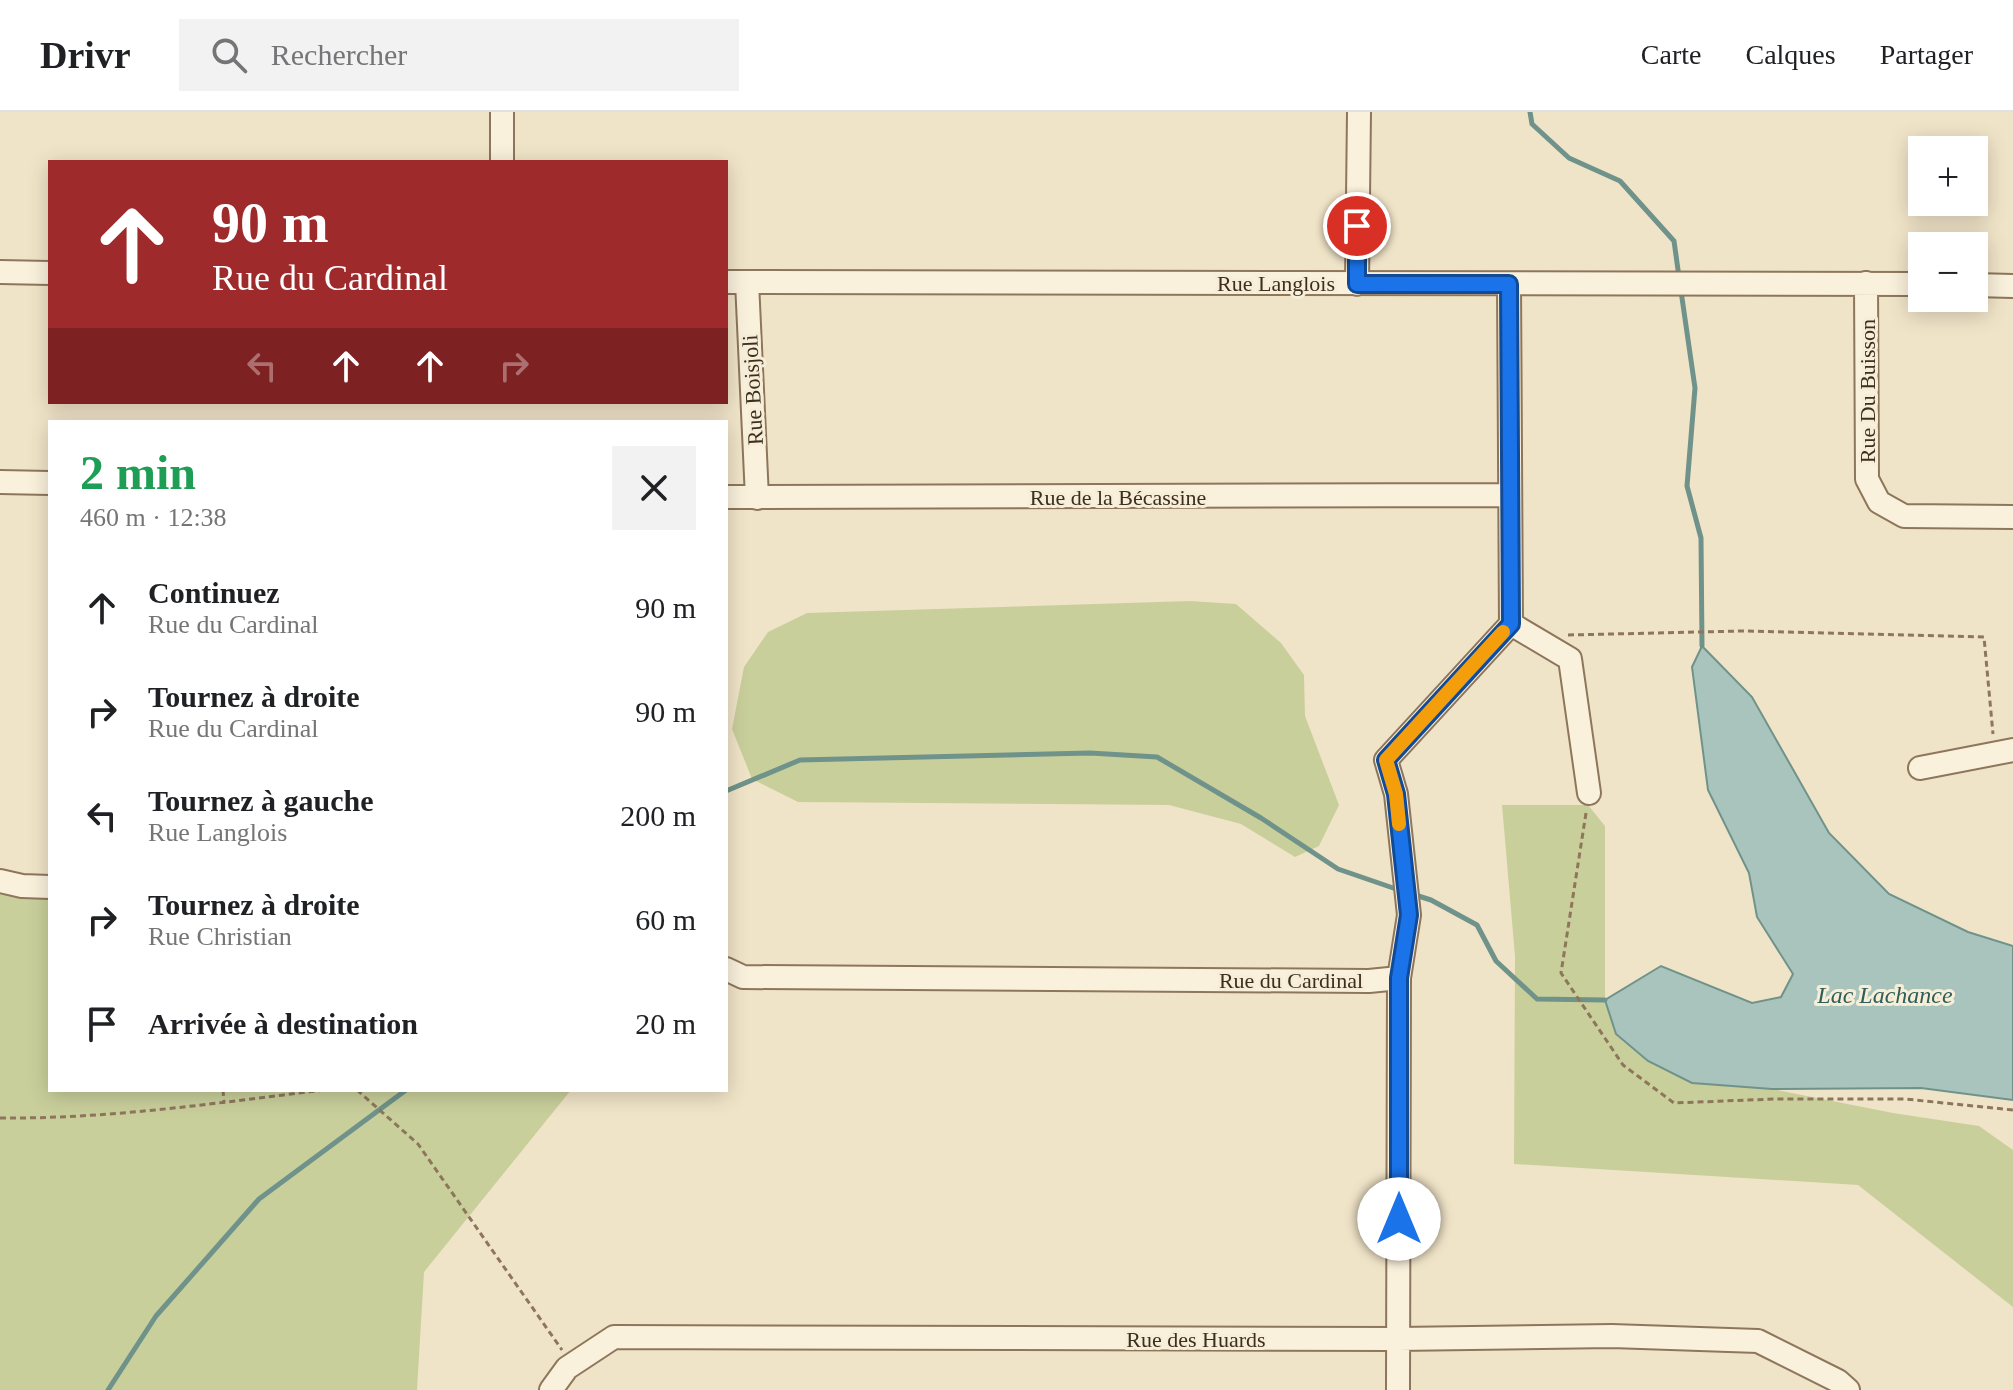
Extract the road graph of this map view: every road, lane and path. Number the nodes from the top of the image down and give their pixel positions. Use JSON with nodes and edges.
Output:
{"nodes":[{"id":1,"x":502,"y":112,"type":"edge"},
{"id":2,"x":1359,"y":112,"type":"edge"},
{"id":3,"x":502,"y":160,"type":"edge"},
{"id":4,"x":0,"y":272,"type":"edge"},
{"id":5,"x":48,"y":273,"type":"edge"},
{"id":6,"x":736,"y":282,"type":"edge"},
{"id":7,"x":1866,"y":283,"type":"junction"},
{"id":8,"x":1357,"y":284,"type":"junction"},
{"id":9,"x":1509,"y":284,"type":"junction"},
{"id":10,"x":1908,"y":284,"type":"edge"},
{"id":11,"x":1988,"y":285,"type":"edge"},
{"id":12,"x":2013,"y":286,"type":"edge"},
{"id":13,"x":0,"y":482,"type":"edge"},
{"id":14,"x":48,"y":483,"type":"edge"},
{"id":15,"x":1510,"y":495,"type":"junction"},
{"id":16,"x":728,"y":497,"type":"edge"},
{"id":17,"x":757,"y":498,"type":"junction"},
{"id":18,"x":2013,"y":517,"type":"edge"},
{"id":19,"x":1520,"y":630,"type":"junction"},
{"id":20,"x":2004,"y":752,"type":"edge"},
{"id":21,"x":1920,"y":768,"type":"dead end"},
{"id":22,"x":1589,"y":793,"type":"joint"},
{"id":23,"x":0,"y":881,"type":"edge"},
{"id":24,"x":48,"y":887,"type":"edge"},
{"id":25,"x":728,"y":970,"type":"edge"},
{"id":26,"x":1399,"y":978,"type":"junction"},
{"id":27,"x":223,"y":1092,"type":"edge"},
{"id":28,"x":307,"y":1092,"type":"edge"},
{"id":29,"x":359,"y":1092,"type":"edge"},
{"id":30,"x":224,"y":1102,"type":"junction"},
{"id":31,"x":2013,"y":1110,"type":"edge"},
{"id":32,"x":0,"y":1118,"type":"edge"},
{"id":33,"x":1398,"y":1339,"type":"junction"},
{"id":34,"x":572,"y":1364,"type":"junction"},
{"id":35,"x":551,"y":1390,"type":"edge"},
{"id":36,"x":1398,"y":1390,"type":"edge"},
{"id":37,"x":1848,"y":1390,"type":"edge"}],
"edges":[{"from":1,"to":3,"type":"street"},
{"from":2,"to":8,"type":"street"},
{"from":4,"to":5,"type":"street"},
{"from":6,"to":8,"type":"street","name":"Rue Langlois"},
{"from":6,"to":17,"type":"street","name":"Rue Boisjoli"},
{"from":7,"to":9,"type":"street","name":"Rue Langlois"},
{"from":7,"to":10,"type":"street","name":"Rue Langlois"},
{"from":7,"to":18,"type":"street","name":"Rue Du Buisson"},
{"from":8,"to":9,"type":"street","name":"Rue Langlois"},
{"from":9,"to":15,"type":"street"},
{"from":11,"to":12,"type":"street"},
{"from":13,"to":14,"type":"street"},
{"from":15,"to":17,"type":"street","name":"Rue de la Bécassine"},
{"from":15,"to":19,"type":"street"},
{"from":16,"to":17,"type":"street","name":"Rue de la Bécassine"},
{"from":19,"to":20,"type":"path"},
{"from":19,"to":22,"type":"street"},
{"from":19,"to":26,"type":"street"},
{"from":20,"to":21,"type":"street"},
{"from":22,"to":31,"type":"path"},
{"from":23,"to":24,"type":"street"},
{"from":25,"to":26,"type":"street","name":"Rue du Cardinal"},
{"from":26,"to":33,"type":"street"},
{"from":27,"to":30,"type":"path"},
{"from":28,"to":30,"type":"path"},
{"from":29,"to":34,"type":"path"},
{"from":30,"to":32,"type":"path"},
{"from":33,"to":34,"type":"street","name":"Rue des Huards"},
{"from":33,"to":36,"type":"street"},
{"from":33,"to":37,"type":"street","name":"Rue des Huards"},
{"from":34,"to":35,"type":"street","name":"Rue des Huards"}]}
